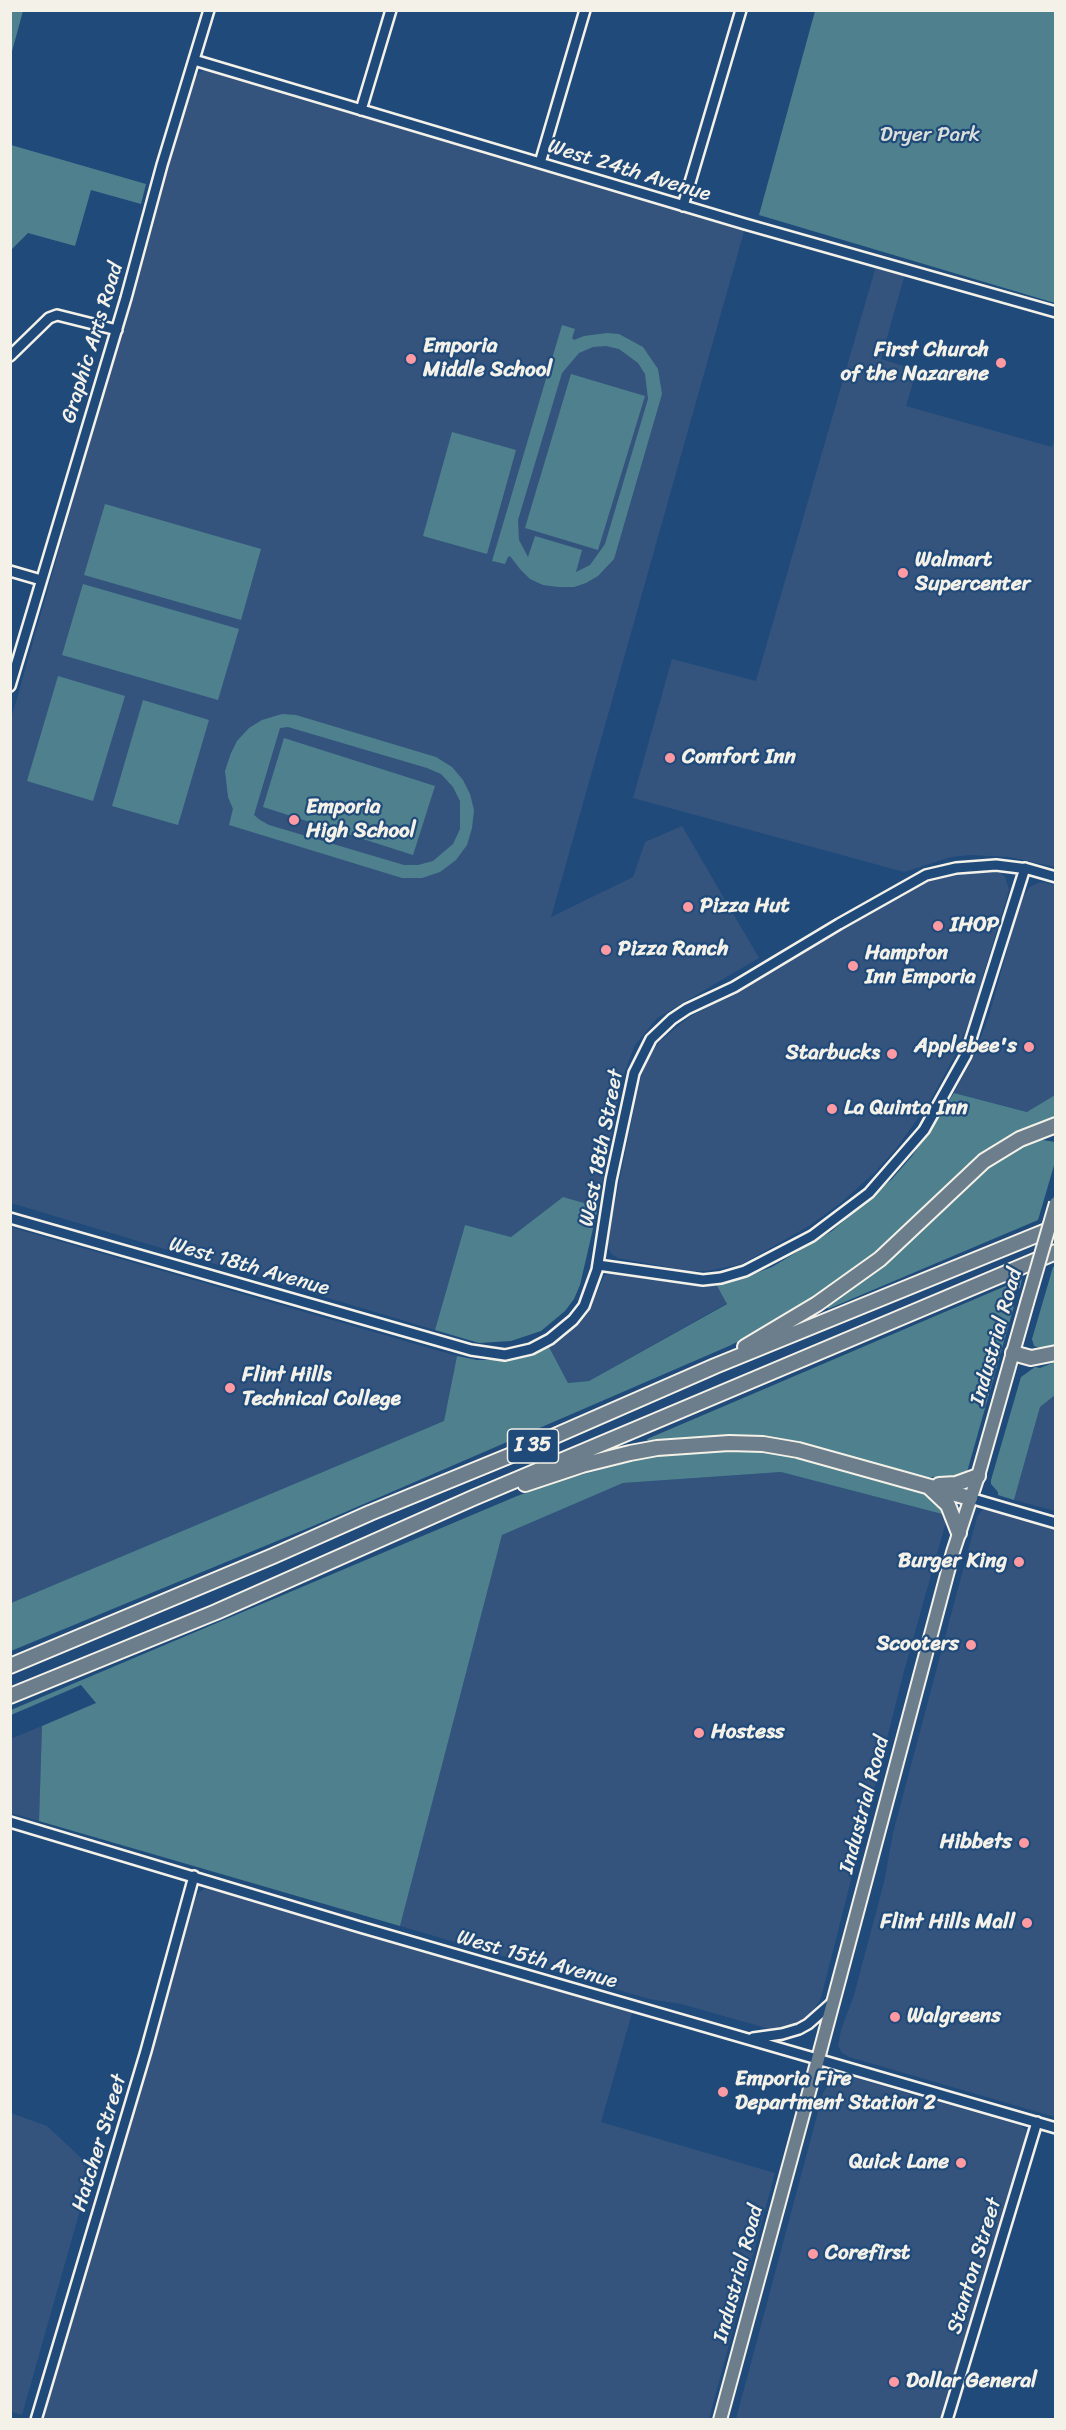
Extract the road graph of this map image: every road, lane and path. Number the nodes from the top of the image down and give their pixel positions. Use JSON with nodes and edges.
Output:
{"nodes":[{"id":1,"x":209,"y":10,"type":"edge"},
{"id":2,"x":391,"y":10,"type":"edge"},
{"id":3,"x":585,"y":10,"type":"edge"},
{"id":4,"x":741,"y":10,"type":"edge"},
{"id":5,"x":194,"y":60,"type":"junction"},
{"id":6,"x":361,"y":110,"type":"junction"},
{"id":7,"x":540,"y":163,"type":"junction"},
{"id":8,"x":683,"y":206,"type":"junction"},
{"id":9,"x":1056,"y":312,"type":"edge"},
{"id":10,"x":117,"y":330,"type":"junction"},
{"id":11,"x":10,"y":356,"type":"edge"},
{"id":12,"x":10,"y":571,"type":"edge"},
{"id":13,"x":41,"y":580,"type":"junction"},
{"id":14,"x":10,"y":686,"type":"edge"},
{"id":15,"x":1025,"y":868,"type":"junction"},
{"id":16,"x":1056,"y":877,"type":"edge"},
{"id":17,"x":1056,"y":1125,"type":"edge"},
{"id":18,"x":1056,"y":1203,"type":"edge"},
{"id":19,"x":10,"y":1218,"type":"edge"},
{"id":20,"x":1056,"y":1227,"type":"edge"},
{"id":21,"x":1056,"y":1252,"type":"edge"},
{"id":22,"x":598,"y":1265,"type":"junction"},
{"id":23,"x":477,"y":1351,"type":"joint"},
{"id":24,"x":1013,"y":1353,"type":"junction"},
{"id":25,"x":1056,"y":1353,"type":"edge"},
{"id":26,"x":715,"y":1366,"type":"junction"},
{"id":27,"x":978,"y":1476,"type":"junction"},
{"id":28,"x":928,"y":1486,"type":"junction"},
{"id":29,"x":473,"y":1498,"type":"junction"},
{"id":30,"x":970,"y":1498,"type":"junction"},
{"id":31,"x":1056,"y":1523,"type":"edge"},
{"id":32,"x":959,"y":1533,"type":"junction"},
{"id":33,"x":10,"y":1666,"type":"edge"},
{"id":34,"x":10,"y":1696,"type":"edge"},
{"id":35,"x":10,"y":1822,"type":"edge"},
{"id":36,"x":194,"y":1876,"type":"junction"},
{"id":37,"x":833,"y":2002,"type":"junction"},
{"id":38,"x":745,"y":2039,"type":"junction"},
{"id":39,"x":818,"y":2059,"type":"junction"},
{"id":40,"x":1036,"y":2122,"type":"junction"},
{"id":41,"x":1056,"y":2128,"type":"edge"},
{"id":42,"x":36,"y":2420,"type":"edge"},
{"id":43,"x":720,"y":2420,"type":"edge"},
{"id":44,"x":947,"y":2420,"type":"edge"}],
"edges":[{"from":1,"to":5,"type":"street","name":"Graphic Arts Road"},
{"from":2,"to":6,"type":"street"},
{"from":3,"to":7,"type":"street"},
{"from":4,"to":8,"type":"street"},
{"from":5,"to":6,"type":"street","name":"West 24th Avenue"},
{"from":5,"to":10,"type":"street","name":"Graphic Arts Road"},
{"from":6,"to":7,"type":"street","name":"West 24th Avenue"},
{"from":7,"to":8,"type":"street","name":"West 24th Avenue"},
{"from":8,"to":9,"type":"street","name":"West 24th Avenue"},
{"from":10,"to":11,"type":"street"},
{"from":10,"to":13,"type":"street","name":"Graphic Arts Road"},
{"from":12,"to":13,"type":"street"},
{"from":13,"to":14,"type":"street","name":"Graphic Arts Road"},
{"from":15,"to":16,"type":"street","name":"West 18th Street"},
{"from":15,"to":22,"type":"street","name":"West 18th Street"},
{"from":15,"to":22,"type":"street"},
{"from":17,"to":26,"type":"highway"},
{"from":18,"to":24,"type":"main road","name":"Industrial Road","bridge":true},
{"from":19,"to":23,"type":"street","name":"West 18th Avenue"},
{"from":20,"to":26,"type":"highway","number":"I 35"},
{"from":21,"to":29,"type":"highway","number":"I 35"},
{"from":22,"to":23,"type":"street","name":"West 18th Street"},
{"from":24,"to":25,"type":"highway"},
{"from":24,"to":27,"type":"main road","name":"Industrial Road"},
{"from":26,"to":33,"type":"highway","number":"I 35"},
{"from":27,"to":28,"type":"highway"},
{"from":27,"to":30,"type":"main road","name":"Industrial Road"},
{"from":28,"to":29,"type":"highway"},
{"from":28,"to":30,"type":"highway"},
{"from":28,"to":32,"type":"highway"},
{"from":29,"to":34,"type":"highway","number":"I 35"},
{"from":30,"to":31,"type":"street"},
{"from":30,"to":32,"type":"main road","name":"Industrial Road"},
{"from":32,"to":37,"type":"main road","name":"Industrial Road"},
{"from":35,"to":36,"type":"street","name":"West 15th Avenue"},
{"from":36,"to":38,"type":"street","name":"West 15th Avenue"},
{"from":36,"to":42,"type":"street","name":"Hatcher Street"},
{"from":37,"to":38,"type":"street"},
{"from":37,"to":39,"type":"main road","name":"Industrial Road"},
{"from":38,"to":39,"type":"street","name":"West 15th Avenue"},
{"from":39,"to":40,"type":"street","name":"West 15th Avenue"},
{"from":39,"to":43,"type":"main road","name":"Industrial Road"},
{"from":40,"to":41,"type":"street","name":"West 15th Avenue"},
{"from":40,"to":44,"type":"street","name":"Stanton Street"}]}
